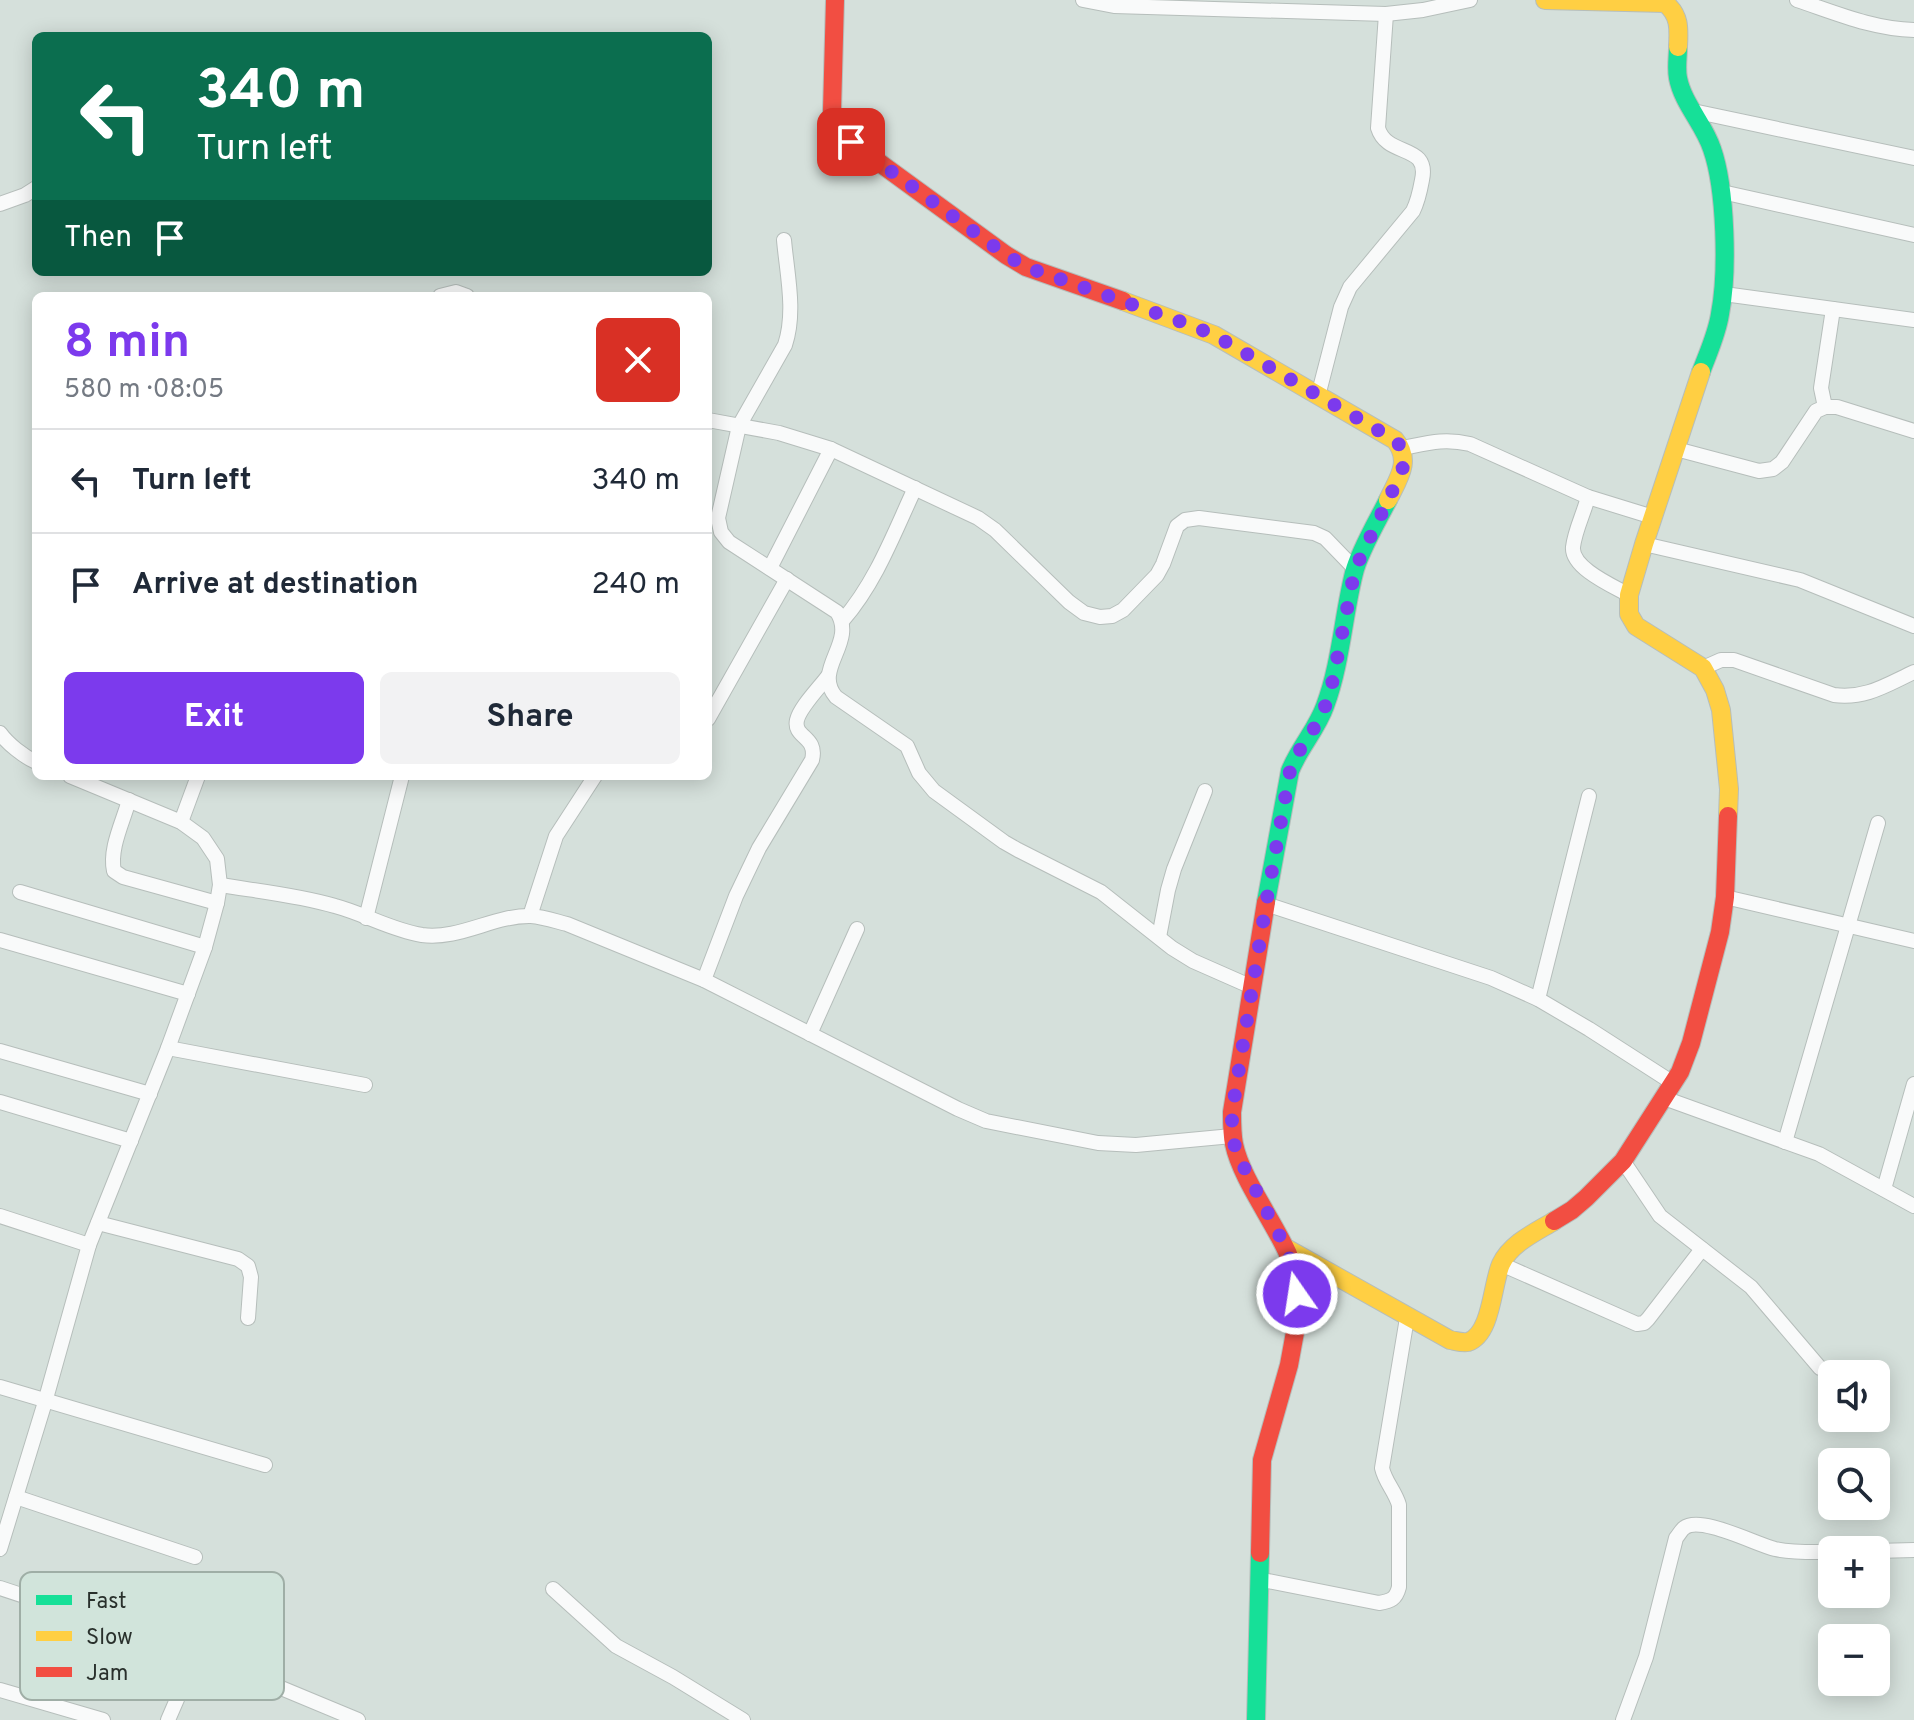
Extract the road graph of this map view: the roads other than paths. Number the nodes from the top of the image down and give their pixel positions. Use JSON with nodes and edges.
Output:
{"nodes":[{"id":1,"x":835,"y":0,"type":"edge"},
{"id":2,"x":1083,"y":0,"type":"edge"},
{"id":3,"x":1470,"y":0,"type":"edge"},
{"id":4,"x":1545,"y":0,"type":"edge"},
{"id":5,"x":1797,"y":0,"type":"edge"},
{"id":6,"x":1666,"y":2,"type":"edge"},
{"id":7,"x":1386,"y":14,"type":"junction"},
{"id":8,"x":1914,"y":30,"type":"edge"},
{"id":9,"x":1693,"y":111,"type":"junction"},
{"id":10,"x":1914,"y":158,"type":"edge"},
{"id":11,"x":32,"y":191,"type":"edge"},
{"id":12,"x":1722,"y":192,"type":"junction"},
{"id":13,"x":0,"y":204,"type":"edge"},
{"id":14,"x":1914,"y":235,"type":"edge"},
{"id":15,"x":784,"y":240,"type":"dead end"},
{"id":16,"x":1724,"y":294,"type":"junction"},
{"id":17,"x":1833,"y":309,"type":"junction"},
{"id":18,"x":1914,"y":320,"type":"edge"},
{"id":19,"x":1318,"y":396,"type":"junction"},
{"id":20,"x":1825,"y":407,"type":"junction"},
{"id":21,"x":712,"y":421,"type":"edge"},
{"id":22,"x":739,"y":426,"type":"junction"},
{"id":23,"x":1914,"y":431,"type":"edge"},
{"id":24,"x":1403,"y":448,"type":"junction"},
{"id":25,"x":831,"y":449,"type":"junction"},
{"id":26,"x":1676,"y":449,"type":"junction"},
{"id":27,"x":915,"y":488,"type":"junction"},
{"id":28,"x":1588,"y":497,"type":"junction"},
{"id":29,"x":1653,"y":517,"type":"junction"},
{"id":30,"x":713,"y":521,"type":"edge"},
{"id":31,"x":1644,"y":544,"type":"junction"},
{"id":32,"x":770,"y":568,"type":"junction"},
{"id":33,"x":1355,"y":569,"type":"junction"},
{"id":34,"x":787,"y":579,"type":"junction"},
{"id":35,"x":1629,"y":595,"type":"junction"},
{"id":36,"x":843,"y":620,"type":"junction"},
{"id":37,"x":1914,"y":626,"type":"edge"},
{"id":38,"x":1703,"y":668,"type":"junction"},
{"id":39,"x":1914,"y":672,"type":"edge"},
{"id":40,"x":828,"y":676,"type":"junction"},
{"id":41,"x":712,"y":712,"type":"edge"},
{"id":42,"x":0,"y":733,"type":"edge"},
{"id":43,"x":32,"y":760,"type":"edge"},
{"id":44,"x":80,"y":780,"type":"edge"},
{"id":45,"x":197,"y":780,"type":"edge"},
{"id":46,"x":401,"y":780,"type":"edge"},
{"id":47,"x":592,"y":780,"type":"edge"},
{"id":48,"x":1205,"y":791,"type":"dead end"},
{"id":49,"x":1589,"y":796,"type":"dead end"},
{"id":50,"x":129,"y":800,"type":"junction"},
{"id":51,"x":181,"y":822,"type":"junction"},
{"id":52,"x":1878,"y":823,"type":"dead end"},
{"id":53,"x":220,"y":885,"type":"junction"},
{"id":54,"x":20,"y":892,"type":"dead end"},
{"id":55,"x":1725,"y":897,"type":"junction"},
{"id":56,"x":217,"y":903,"type":"junction"},
{"id":57,"x":1266,"y":904,"type":"junction"},
{"id":58,"x":530,"y":916,"type":"junction"},
{"id":59,"x":366,"y":918,"type":"junction"},
{"id":60,"x":1848,"y":925,"type":"junction"},
{"id":61,"x":857,"y":929,"type":"dead end"},
{"id":62,"x":1159,"y":937,"type":"junction"},
{"id":63,"x":0,"y":940,"type":"edge"},
{"id":64,"x":1914,"y":941,"type":"edge"},
{"id":65,"x":205,"y":947,"type":"junction"},
{"id":66,"x":704,"y":980,"type":"junction"},
{"id":67,"x":1252,"y":987,"type":"junction"},
{"id":68,"x":188,"y":994,"type":"junction"},
{"id":69,"x":1538,"y":999,"type":"junction"},
{"id":70,"x":810,"y":1034,"type":"junction"},
{"id":71,"x":168,"y":1048,"type":"junction"},
{"id":72,"x":0,"y":1051,"type":"edge"},
{"id":73,"x":1914,"y":1084,"type":"edge"},
{"id":74,"x":365,"y":1085,"type":"dead end"},
{"id":75,"x":1669,"y":1090,"type":"junction"},
{"id":76,"x":150,"y":1094,"type":"junction"},
{"id":77,"x":0,"y":1102,"type":"edge"},
{"id":78,"x":1232,"y":1136,"type":"junction"},
{"id":79,"x":131,"y":1141,"type":"junction"},
{"id":80,"x":1785,"y":1142,"type":"junction"},
{"id":81,"x":1623,"y":1161,"type":"junction"},
{"id":82,"x":1884,"y":1189,"type":"junction"},
{"id":83,"x":1914,"y":1206,"type":"edge"},
{"id":84,"x":0,"y":1216,"type":"edge"},
{"id":85,"x":98,"y":1223,"type":"junction"},
{"id":86,"x":89,"y":1245,"type":"junction"},
{"id":87,"x":1286,"y":1248,"type":"junction"},
{"id":88,"x":1702,"y":1249,"type":"junction"},
{"id":89,"x":1501,"y":1264,"type":"junction"},
{"id":90,"x":248,"y":1318,"type":"dead end"},
{"id":91,"x":1407,"y":1318,"type":"junction"},
{"id":92,"x":1818,"y":1366,"type":"edge"},
{"id":93,"x":0,"y":1387,"type":"edge"},
{"id":94,"x":45,"y":1402,"type":"junction"},
{"id":95,"x":265,"y":1465,"type":"dead end"},
{"id":96,"x":16,"y":1497,"type":"junction"},
{"id":97,"x":0,"y":1547,"type":"edge"},
{"id":98,"x":1914,"y":1550,"type":"edge"},
{"id":99,"x":1890,"y":1551,"type":"edge"},
{"id":100,"x":1818,"y":1552,"type":"edge"},
{"id":101,"x":195,"y":1557,"type":"dead end"},
{"id":102,"x":1258,"y":1579,"type":"junction"},
{"id":103,"x":0,"y":1588,"type":"edge"},
{"id":104,"x":553,"y":1589,"type":"dead end"},
{"id":105,"x":20,"y":1595,"type":"edge"},
{"id":106,"x":284,"y":1689,"type":"edge"},
{"id":107,"x":0,"y":1690,"type":"edge"},
{"id":108,"x":20,"y":1696,"type":"edge"},
{"id":109,"x":34,"y":1700,"type":"edge"},
{"id":110,"x":177,"y":1700,"type":"edge"},
{"id":111,"x":103,"y":1720,"type":"edge"},
{"id":112,"x":168,"y":1720,"type":"edge"},
{"id":113,"x":358,"y":1720,"type":"edge"},
{"id":114,"x":743,"y":1720,"type":"edge"},
{"id":115,"x":1257,"y":1720,"type":"edge"},
{"id":116,"x":1623,"y":1720,"type":"edge"}],
"edges":[{"from":1,"to":19,"type":"street"},
{"from":2,"to":7,"type":"street"},
{"from":3,"to":7,"type":"street"},
{"from":4,"to":6,"type":"street"},
{"from":5,"to":8,"type":"street"},
{"from":6,"to":9,"type":"street"},
{"from":7,"to":19,"type":"street"},
{"from":9,"to":10,"type":"street"},
{"from":9,"to":12,"type":"street"},
{"from":11,"to":13,"type":"street"},
{"from":12,"to":14,"type":"street"},
{"from":12,"to":16,"type":"street"},
{"from":15,"to":22,"type":"street"},
{"from":16,"to":17,"type":"street"},
{"from":16,"to":26,"type":"street"},
{"from":17,"to":18,"type":"street"},
{"from":17,"to":20,"type":"street"},
{"from":19,"to":24,"type":"street"},
{"from":20,"to":23,"type":"street"},
{"from":20,"to":26,"type":"street"},
{"from":21,"to":22,"type":"street"},
{"from":22,"to":25,"type":"street"},
{"from":22,"to":30,"type":"street"},
{"from":24,"to":28,"type":"street"},
{"from":24,"to":33,"type":"street"},
{"from":25,"to":27,"type":"street"},
{"from":25,"to":32,"type":"street"},
{"from":26,"to":29,"type":"street"},
{"from":27,"to":33,"type":"street"},
{"from":27,"to":36,"type":"street"},
{"from":28,"to":29,"type":"street"},
{"from":28,"to":35,"type":"street"},
{"from":29,"to":31,"type":"street"},
{"from":30,"to":32,"type":"street"},
{"from":31,"to":35,"type":"street"},
{"from":31,"to":37,"type":"street"},
{"from":32,"to":34,"type":"street"},
{"from":33,"to":57,"type":"street"},
{"from":34,"to":36,"type":"street"},
{"from":34,"to":41,"type":"street"},
{"from":35,"to":38,"type":"street"},
{"from":36,"to":40,"type":"street"},
{"from":38,"to":39,"type":"street"},
{"from":38,"to":55,"type":"street"},
{"from":40,"to":62,"type":"street"},
{"from":40,"to":66,"type":"street"},
{"from":42,"to":43,"type":"street"},
{"from":44,"to":50,"type":"street"},
{"from":45,"to":51,"type":"street"},
{"from":46,"to":59,"type":"street"},
{"from":47,"to":58,"type":"street"},
{"from":48,"to":62,"type":"street"},
{"from":49,"to":69,"type":"street"},
{"from":50,"to":51,"type":"street"},
{"from":50,"to":56,"type":"street"},
{"from":51,"to":53,"type":"street"},
{"from":52,"to":60,"type":"street"},
{"from":53,"to":56,"type":"street"},
{"from":53,"to":59,"type":"street"},
{"from":54,"to":65,"type":"street"},
{"from":55,"to":60,"type":"street"},
{"from":55,"to":75,"type":"street"},
{"from":56,"to":65,"type":"street"},
{"from":57,"to":67,"type":"street"},
{"from":57,"to":69,"type":"street"},
{"from":58,"to":59,"type":"street"},
{"from":58,"to":66,"type":"street"},
{"from":60,"to":64,"type":"street"},
{"from":60,"to":80,"type":"street"},
{"from":61,"to":70,"type":"street"},
{"from":62,"to":67,"type":"street"},
{"from":63,"to":68,"type":"street"},
{"from":65,"to":68,"type":"street"},
{"from":66,"to":70,"type":"street"},
{"from":67,"to":78,"type":"street"},
{"from":68,"to":71,"type":"street"},
{"from":69,"to":75,"type":"street"},
{"from":70,"to":78,"type":"street"},
{"from":71,"to":74,"type":"street"},
{"from":71,"to":76,"type":"street"},
{"from":72,"to":76,"type":"street"},
{"from":73,"to":82,"type":"street"},
{"from":75,"to":80,"type":"street"},
{"from":75,"to":81,"type":"street"},
{"from":76,"to":79,"type":"street"},
{"from":77,"to":79,"type":"street"},
{"from":78,"to":87,"type":"street"},
{"from":79,"to":85,"type":"street"},
{"from":80,"to":82,"type":"street"},
{"from":81,"to":88,"type":"street"},
{"from":81,"to":89,"type":"street"},
{"from":82,"to":83,"type":"street"},
{"from":84,"to":86,"type":"street"},
{"from":85,"to":86,"type":"street"},
{"from":85,"to":90,"type":"street"},
{"from":86,"to":94,"type":"street"},
{"from":87,"to":91,"type":"street"},
{"from":87,"to":102,"type":"street"},
{"from":88,"to":89,"type":"street"},
{"from":88,"to":92,"type":"street"},
{"from":89,"to":91,"type":"street"},
{"from":91,"to":102,"type":"street"},
{"from":93,"to":94,"type":"street"},
{"from":94,"to":95,"type":"street"},
{"from":94,"to":96,"type":"street"},
{"from":96,"to":97,"type":"street"},
{"from":96,"to":101,"type":"street"},
{"from":98,"to":99,"type":"street"},
{"from":100,"to":116,"type":"street"},
{"from":102,"to":115,"type":"street"},
{"from":103,"to":105,"type":"street"},
{"from":104,"to":114,"type":"street"},
{"from":106,"to":113,"type":"street"},
{"from":107,"to":108,"type":"street"},
{"from":109,"to":111,"type":"street"},
{"from":110,"to":112,"type":"street"}]}
